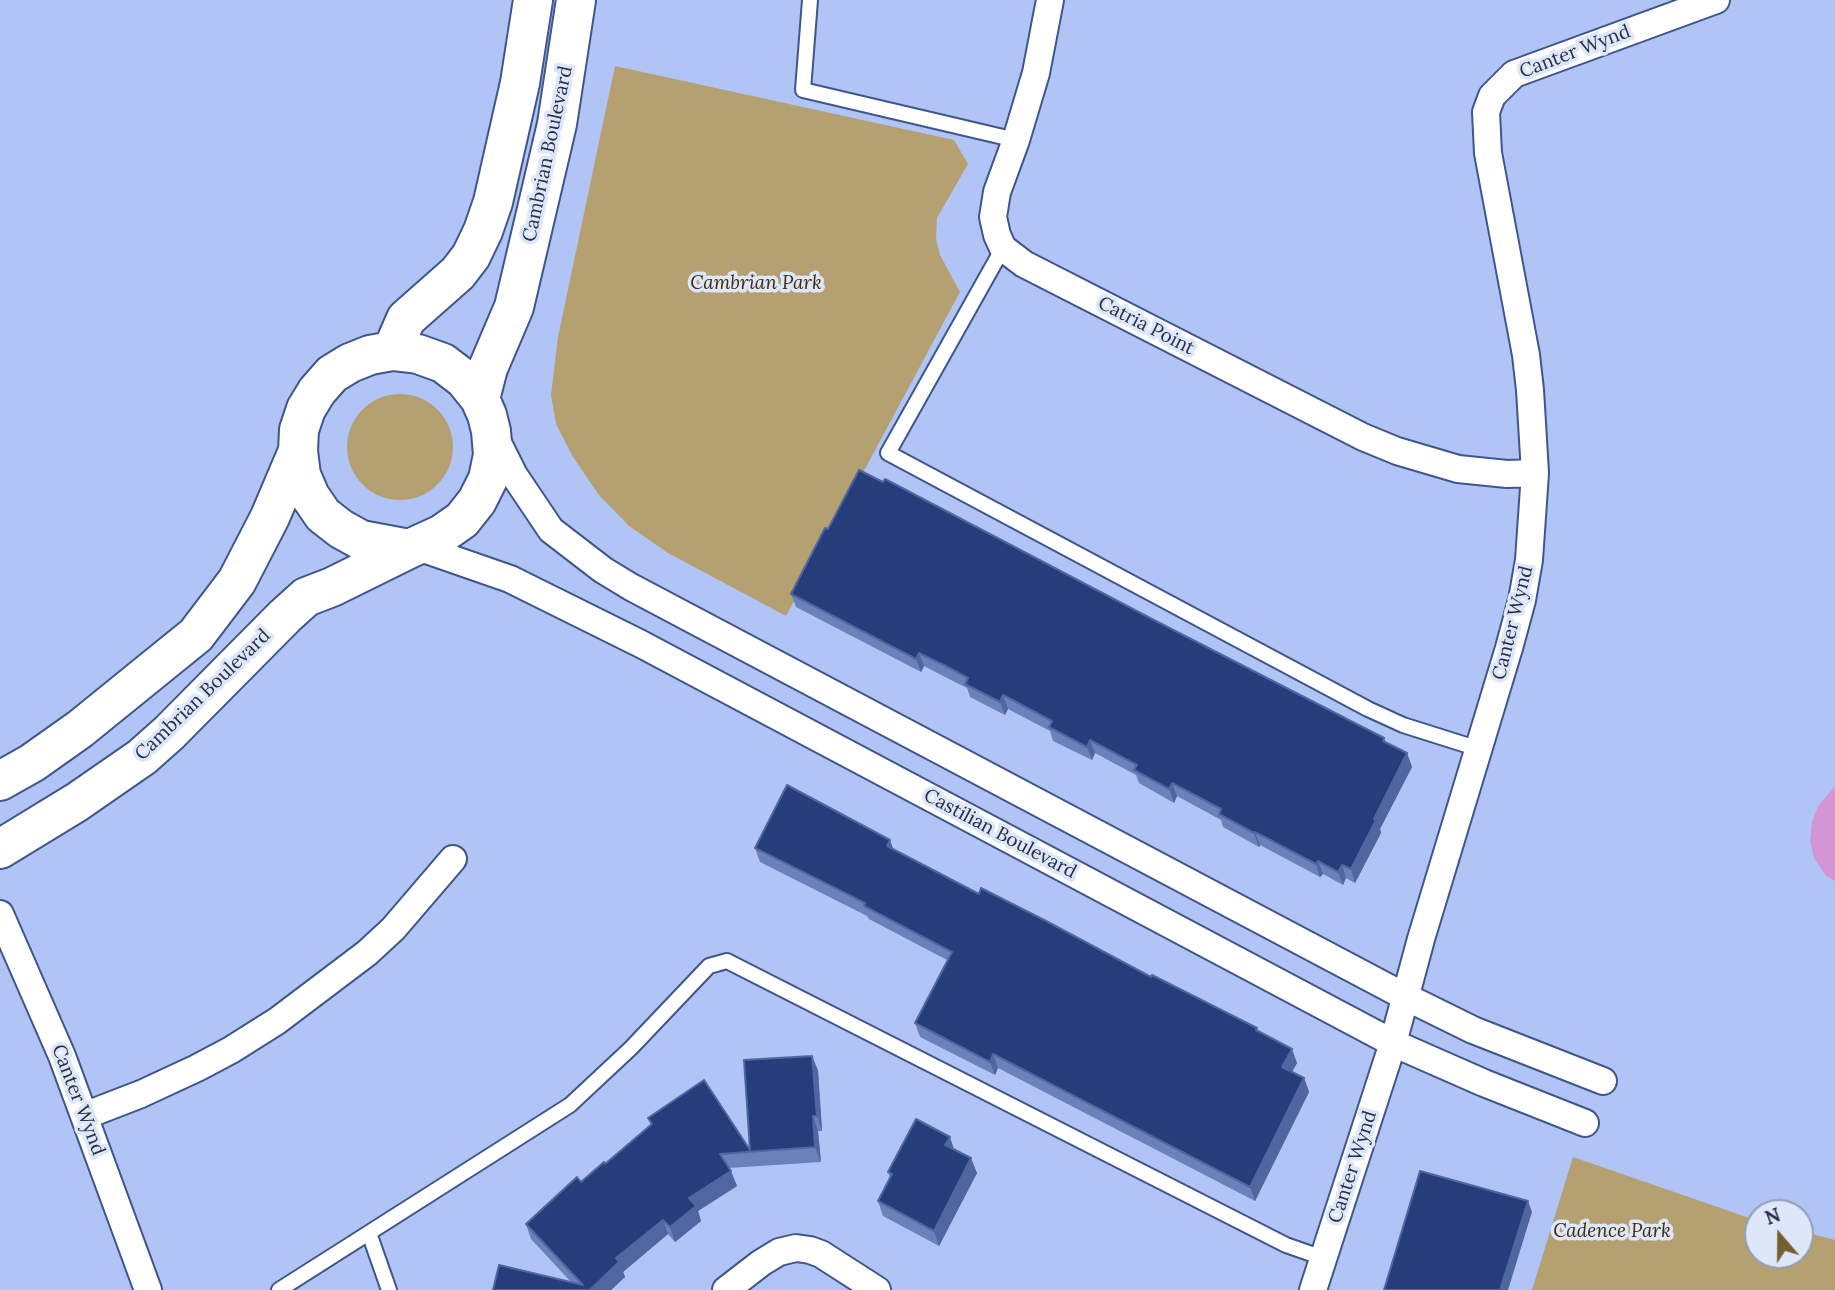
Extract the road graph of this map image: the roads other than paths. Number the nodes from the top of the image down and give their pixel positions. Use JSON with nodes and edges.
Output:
{"nodes":[{"id":1,"x":533,"y":0,"type":"edge"},
{"id":2,"x":576,"y":0,"type":"edge"},
{"id":3,"x":810,"y":0,"type":"edge"},
{"id":4,"x":1050,"y":0,"type":"edge"},
{"id":5,"x":1716,"y":0,"type":"edge"},
{"id":6,"x":1016,"y":140,"type":"junction"},
{"id":7,"x":1003,"y":248,"type":"junction"},
{"id":8,"x":392,"y":351,"type":"junction"},
{"id":9,"x":486,"y":415,"type":"junction"},
{"id":10,"x":298,"y":452,"type":"junction"},
{"id":11,"x":1535,"y":473,"type":"junction"},
{"id":12,"x":412,"y":548,"type":"junction"},
{"id":13,"x":1479,"y":749,"type":"junction"},
{"id":14,"x":0,"y":781,"type":"edge"},
{"id":15,"x":0,"y":849,"type":"edge"},
{"id":16,"x":453,"y":859,"type":"dead end"},
{"id":17,"x":0,"y":914,"type":"edge"},
{"id":18,"x":1404,"y":996,"type":"junction"},
{"id":19,"x":1393,"y":1042,"type":"junction"},
{"id":20,"x":1602,"y":1081,"type":"dead end"},
{"id":21,"x":84,"y":1116,"type":"junction"},
{"id":22,"x":1585,"y":1123,"type":"dead end"},
{"id":23,"x":369,"y":1233,"type":"junction"},
{"id":24,"x":1323,"y":1258,"type":"junction"},
{"id":25,"x":148,"y":1290,"type":"edge"},
{"id":26,"x":279,"y":1290,"type":"edge"},
{"id":27,"x":389,"y":1290,"type":"edge"},
{"id":28,"x":726,"y":1290,"type":"edge"},
{"id":29,"x":877,"y":1290,"type":"edge"},
{"id":30,"x":1313,"y":1290,"type":"edge"}],
"edges":[{"from":1,"to":8,"type":"street"},
{"from":2,"to":9,"type":"street","name":"Cambrian Boulevard"},
{"from":3,"to":6,"type":"lane"},
{"from":4,"to":6,"type":"street"},
{"from":5,"to":11,"type":"street","name":"Canter Wynd"},
{"from":6,"to":7,"type":"street"},
{"from":7,"to":11,"type":"street","name":"Catria Point"},
{"from":7,"to":13,"type":"lane"},
{"from":8,"to":9,"type":"street"},
{"from":8,"to":10,"type":"street"},
{"from":9,"to":12,"type":"street"},
{"from":9,"to":18,"type":"street"},
{"from":10,"to":12,"type":"street"},
{"from":10,"to":14,"type":"street"},
{"from":11,"to":13,"type":"street","name":"Canter Wynd"},
{"from":12,"to":15,"type":"street","name":"Cambrian Boulevard"},
{"from":12,"to":19,"type":"street","name":"Castilian Boulevard"},
{"from":13,"to":18,"type":"street","name":"Canter Wynd"},
{"from":16,"to":21,"type":"street"},
{"from":17,"to":21,"type":"street","name":"Canter Wynd"},
{"from":18,"to":19,"type":"street","name":"Canter Wynd"},
{"from":18,"to":20,"type":"street"},
{"from":19,"to":22,"type":"street","name":"Castilian Boulevard"},
{"from":19,"to":24,"type":"street","name":"Canter Wynd"},
{"from":21,"to":25,"type":"street","name":"Canter Wynd"},
{"from":23,"to":24,"type":"lane"},
{"from":23,"to":26,"type":"lane"},
{"from":23,"to":27,"type":"lane"},
{"from":24,"to":30,"type":"street","name":"Canter Wynd"},
{"from":28,"to":29,"type":"street"}]}
